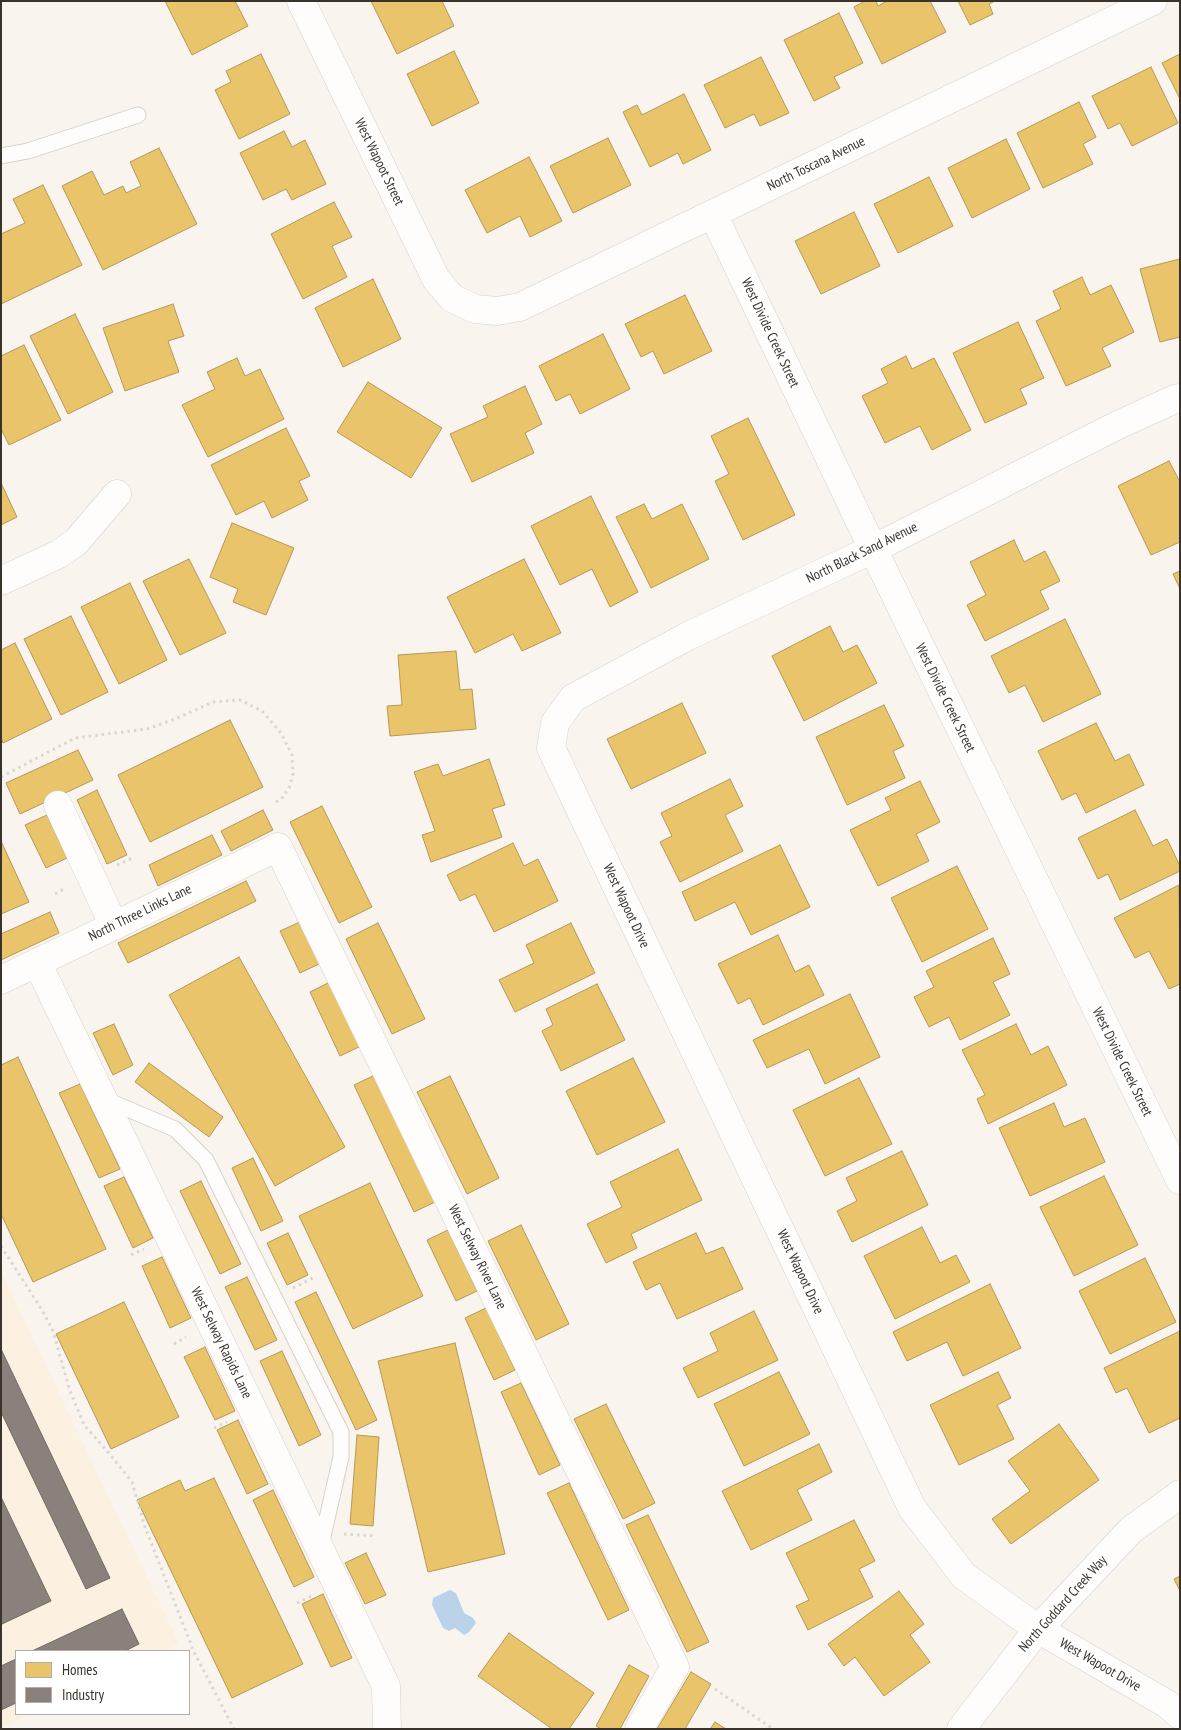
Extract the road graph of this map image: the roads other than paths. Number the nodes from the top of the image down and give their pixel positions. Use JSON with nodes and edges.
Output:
{"nodes":[{"id":1,"x":301,"y":1,"type":"edge"},
{"id":2,"x":1153,"y":1,"type":"edge"},
{"id":3,"x":138,"y":114,"type":"dead end"},
{"id":4,"x":1,"y":156,"type":"edge"},
{"id":5,"x":713,"y":214,"type":"junction"},
{"id":6,"x":475,"y":309,"type":"joint"},
{"id":7,"x":1180,"y":398,"type":"edge"},
{"id":8,"x":117,"y":494,"type":"dead end"},
{"id":9,"x":873,"y":549,"type":"junction"},
{"id":10,"x":1,"y":581,"type":"edge"},
{"id":11,"x":555,"y":723,"type":"joint"},
{"id":12,"x":58,"y":805,"type":"dead end"},
{"id":13,"x":278,"y":847,"type":"joint"},
{"id":14,"x":114,"y":926,"type":"junction"},
{"id":15,"x":37,"y":962,"type":"junction"},
{"id":16,"x":1,"y":980,"type":"edge"},
{"id":17,"x":103,"y":1099,"type":"junction"},
{"id":18,"x":1180,"y":1180,"type":"edge"},
{"id":19,"x":1180,"y":1494,"type":"edge"},
{"id":20,"x":322,"y":1541,"type":"junction"},
{"id":21,"x":1038,"y":1629,"type":"junction"},
{"id":22,"x":1180,"y":1715,"type":"edge"},
{"id":23,"x":387,"y":1729,"type":"edge"},
{"id":24,"x":639,"y":1729,"type":"edge"},
{"id":25,"x":961,"y":1729,"type":"edge"}],
"edges":[{"from":1,"to":6,"type":"street","name":"West Wapoot Street"},
{"from":2,"to":5,"type":"street","name":"North Toscana Avenue"},
{"from":3,"to":4,"type":"lane"},
{"from":5,"to":6,"type":"street","name":"North Toscana Avenue"},
{"from":5,"to":9,"type":"street","name":"West Divide Creek Street"},
{"from":7,"to":9,"type":"street","name":"North Black Sand Avenue"},
{"from":8,"to":10,"type":"street"},
{"from":9,"to":11,"type":"street","name":"North Black Sand Avenue"},
{"from":9,"to":18,"type":"street","name":"West Divide Creek Street"},
{"from":11,"to":21,"type":"street","name":"West Wapoot Drive"},
{"from":12,"to":14,"type":"street"},
{"from":13,"to":14,"type":"street","name":"North Three Links Lane"},
{"from":13,"to":24,"type":"street","name":"West Selway River Lane"},
{"from":14,"to":15,"type":"street","name":"North Three Links Lane"},
{"from":15,"to":16,"type":"street","name":"North Three Links Lane"},
{"from":15,"to":17,"type":"street","name":"West Selway Rapids Lane"},
{"from":17,"to":20,"type":"street","name":"West Selway Rapids Lane"},
{"from":17,"to":20,"type":"lane"},
{"from":19,"to":21,"type":"street","name":"North Goddard Creek Way"},
{"from":20,"to":23,"type":"street","name":"West Selway Rapids Lane"},
{"from":21,"to":22,"type":"street","name":"West Wapoot Drive"},
{"from":21,"to":25,"type":"street","name":"North Goddard Creek Way"}]}
